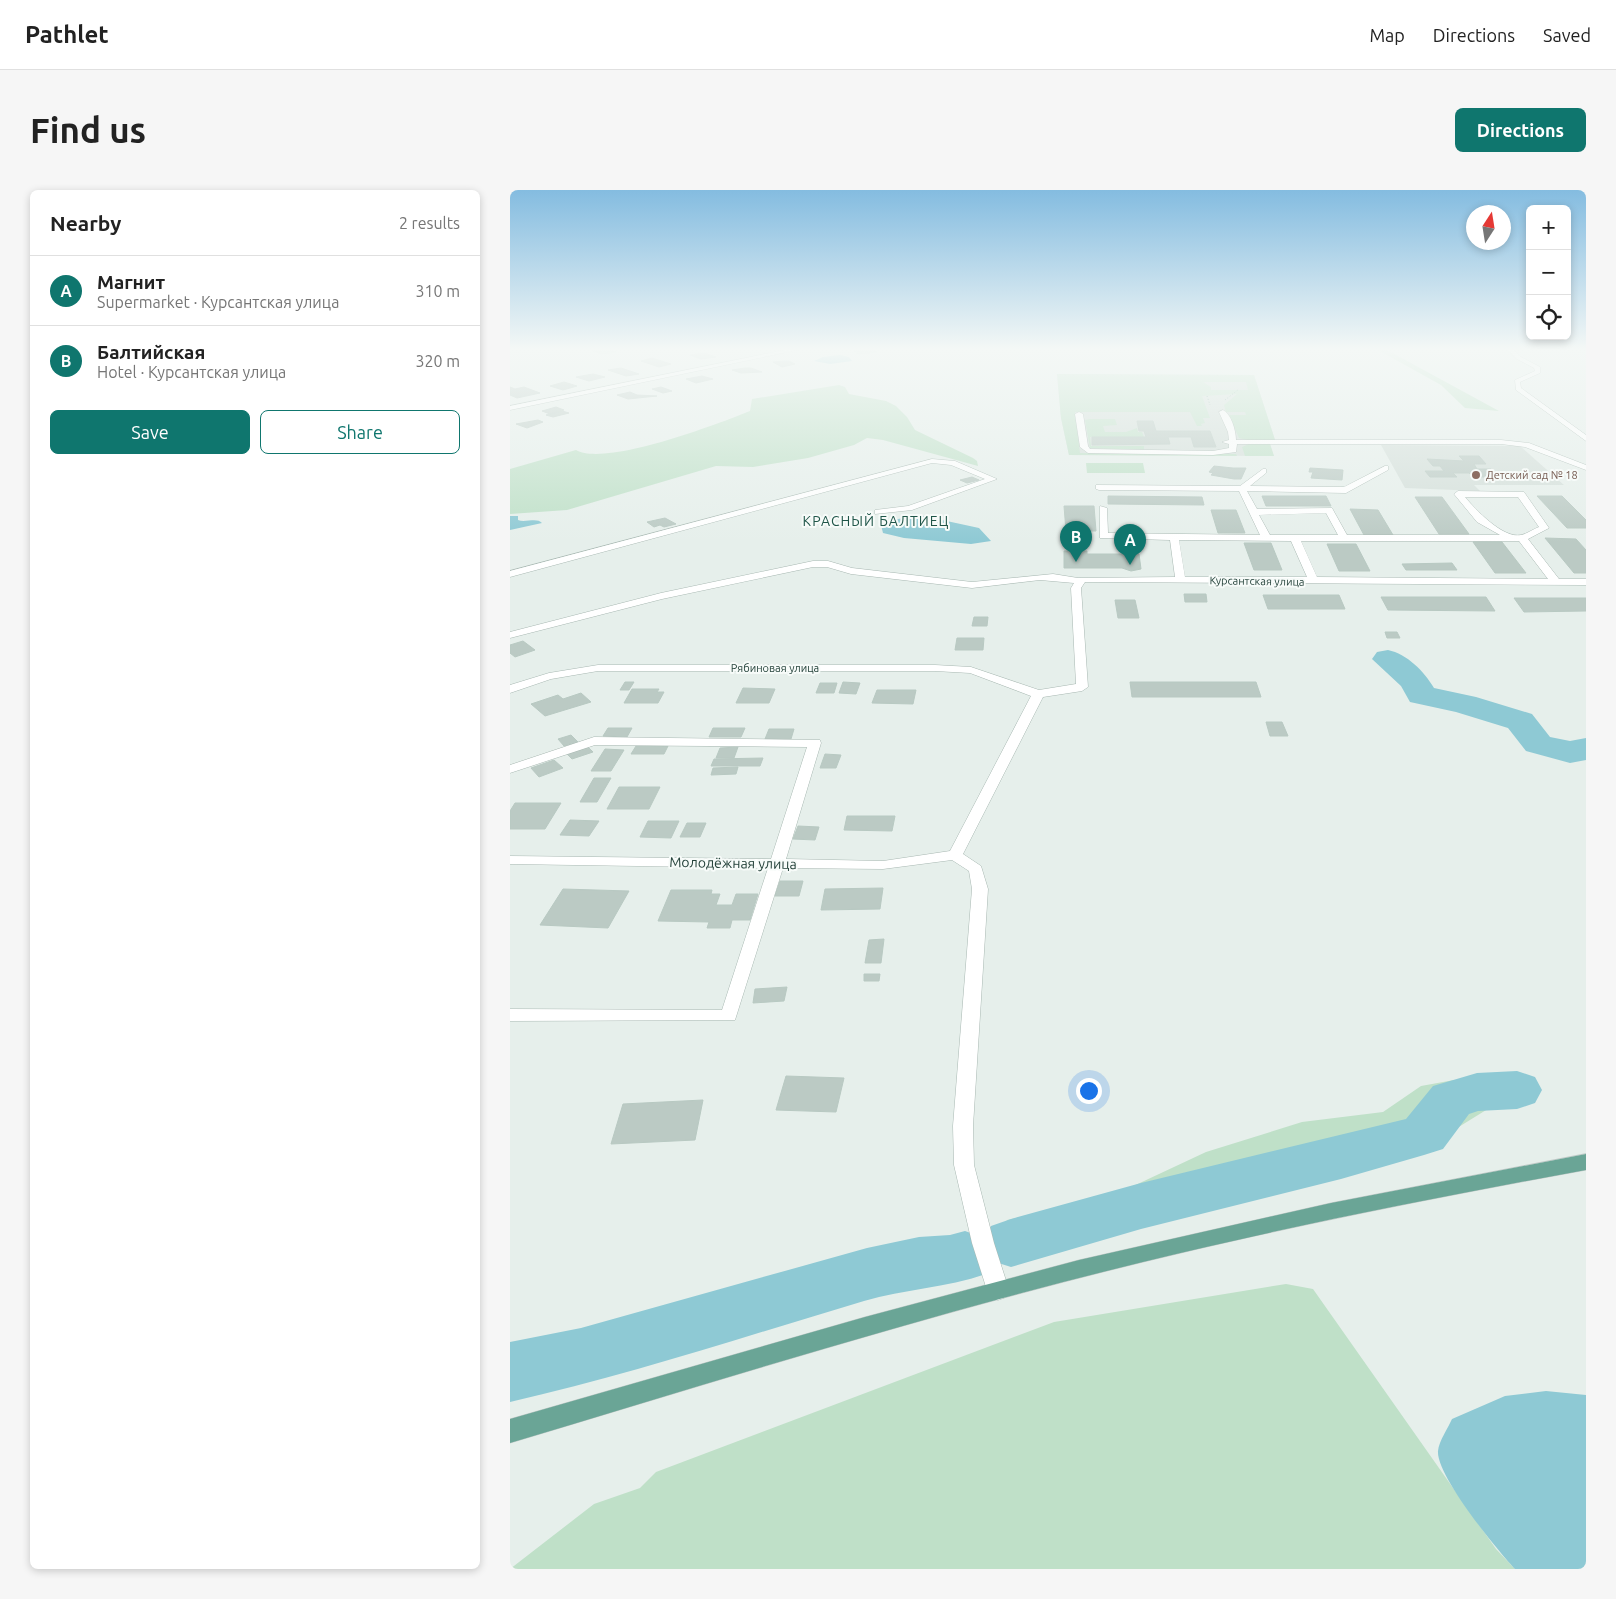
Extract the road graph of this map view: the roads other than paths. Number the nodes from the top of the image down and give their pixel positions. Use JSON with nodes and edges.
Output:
{"nodes":[{"id":1,"x":1080,"y":414,"type":"dead end"},
{"id":2,"x":1224,"y":414,"type":"edge"},
{"id":3,"x":1553,"y":414,"type":"edge"},
{"id":4,"x":1586,"y":439,"type":"edge"},
{"id":5,"x":1229,"y":442,"type":"junction"},
{"id":6,"x":1385,"y":468,"type":"dead end"},
{"id":7,"x":1586,"y":468,"type":"edge"},
{"id":8,"x":1263,"y":471,"type":"dead end"},
{"id":9,"x":1099,"y":487,"type":"dead end"},
{"id":10,"x":1242,"y":489,"type":"junction"},
{"id":11,"x":1103,"y":508,"type":"dead end"},
{"id":12,"x":878,"y":512,"type":"dead end"},
{"id":13,"x":1255,"y":512,"type":"junction"},
{"id":14,"x":1174,"y":537,"type":"junction"},
{"id":15,"x":1344,"y":537,"type":"junction"},
{"id":16,"x":1295,"y":538,"type":"junction"},
{"id":17,"x":1517,"y":538,"type":"junction"},
{"id":18,"x":1267,"y":539,"type":"junction"},
{"id":19,"x":510,"y":574,"type":"edge"},
{"id":20,"x":1180,"y":580,"type":"junction"},
{"id":21,"x":1079,"y":581,"type":"junction"},
{"id":22,"x":1314,"y":581,"type":"junction"},
{"id":23,"x":1556,"y":582,"type":"junction"},
{"id":24,"x":1586,"y":582,"type":"edge"},
{"id":25,"x":510,"y":635,"type":"edge"},
{"id":26,"x":510,"y":688,"type":"edge"},
{"id":27,"x":1038,"y":694,"type":"junction"},
{"id":28,"x":510,"y":769,"type":"edge"},
{"id":29,"x":955,"y":855,"type":"junction"},
{"id":30,"x":510,"y":860,"type":"edge"},
{"id":31,"x":776,"y":863,"type":"junction"},
{"id":32,"x":510,"y":1014,"type":"edge"},
{"id":33,"x":1586,"y":1162,"type":"edge"},
{"id":34,"x":998,"y":1290,"type":"junction"},
{"id":35,"x":510,"y":1431,"type":"edge"}],
"edges":[{"from":1,"to":5,"type":"street"},
{"from":2,"to":5,"type":"street"},
{"from":3,"to":4,"type":"street"},
{"from":5,"to":7,"type":"street"},
{"from":6,"to":10,"type":"street"},
{"from":8,"to":10,"type":"street"},
{"from":9,"to":10,"type":"street"},
{"from":10,"to":13,"type":"street"},
{"from":11,"to":14,"type":"street"},
{"from":12,"to":19,"type":"street"},
{"from":13,"to":15,"type":"street"},
{"from":13,"to":18,"type":"street"},
{"from":14,"to":18,"type":"street"},
{"from":14,"to":20,"type":"street"},
{"from":15,"to":16,"type":"street"},
{"from":15,"to":17,"type":"street"},
{"from":16,"to":18,"type":"street"},
{"from":16,"to":22,"type":"street"},
{"from":17,"to":17,"type":"street"},
{"from":17,"to":23,"type":"street"},
{"from":20,"to":21,"type":"street","name":"Курсантская улица"},
{"from":20,"to":22,"type":"street","name":"Курсантская улица"},
{"from":21,"to":25,"type":"street","name":"Курсантская улица"},
{"from":21,"to":27,"type":"street"},
{"from":22,"to":23,"type":"street","name":"Курсантская улица"},
{"from":23,"to":24,"type":"street","name":"Курсантская улица"},
{"from":26,"to":27,"type":"street","name":"Рябиновая улица"},
{"from":27,"to":29,"type":"street"},
{"from":28,"to":31,"type":"street"},
{"from":29,"to":31,"type":"street","name":"Молодёжная улица"},
{"from":29,"to":34,"type":"street"},
{"from":30,"to":31,"type":"street","name":"Молодёжная улица"},
{"from":31,"to":32,"type":"street"},
{"from":33,"to":34,"type":"main road"},
{"from":34,"to":35,"type":"main road"}]}
